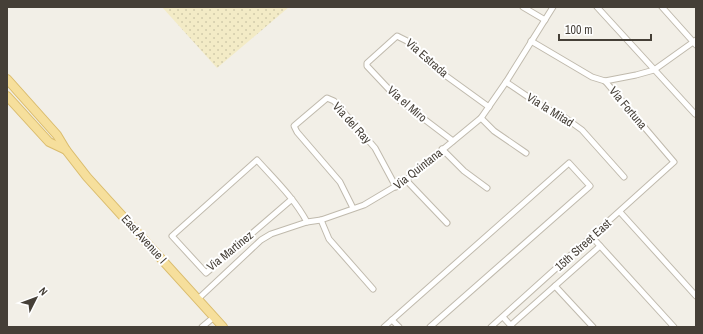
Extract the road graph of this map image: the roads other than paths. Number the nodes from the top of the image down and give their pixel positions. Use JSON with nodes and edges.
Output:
{"nodes":[{"id":1,"x":523,"y":7,"type":"edge"},
{"id":2,"x":553,"y":7,"type":"edge"},
{"id":3,"x":597,"y":7,"type":"edge"},
{"id":4,"x":662,"y":7,"type":"edge"},
{"id":5,"x":545,"y":20,"type":"junction"},
{"id":6,"x":531,"y":41,"type":"junction"},
{"id":7,"x":695,"y":43,"type":"edge"},
{"id":8,"x":366,"y":63,"type":"joint"},
{"id":9,"x":654,"y":70,"type":"junction"},
{"id":10,"x":7,"y":79,"type":"edge"},
{"id":11,"x":605,"y":81,"type":"junction"},
{"id":12,"x":506,"y":82,"type":"junction"},
{"id":13,"x":7,"y":96,"type":"edge"},
{"id":14,"x":489,"y":107,"type":"junction"},
{"id":15,"x":695,"y":114,"type":"dead end"},
{"id":16,"x":481,"y":118,"type":"junction"},
{"id":17,"x":453,"y":141,"type":"junction"},
{"id":18,"x":442,"y":149,"type":"junction"},
{"id":19,"x":66,"y":150,"type":"junction"},
{"id":20,"x":526,"y":152,"type":"dead end"},
{"id":21,"x":674,"y":162,"type":"joint"},
{"id":22,"x":624,"y":177,"type":"dead end"},
{"id":23,"x":406,"y":180,"type":"junction"},
{"id":24,"x":396,"y":187,"type":"junction"},
{"id":25,"x":487,"y":188,"type":"dead end"},
{"id":26,"x":292,"y":199,"type":"junction"},
{"id":27,"x":353,"y":208,"type":"junction"},
{"id":28,"x":620,"y":212,"type":"junction"},
{"id":29,"x":321,"y":220,"type":"junction"},
{"id":30,"x":307,"y":222,"type":"junction"},
{"id":31,"x":447,"y":223,"type":"dead end"},
{"id":32,"x":592,"y":237,"type":"junction"},
{"id":33,"x":600,"y":246,"type":"junction"},
{"id":34,"x":555,"y":286,"type":"junction"},
{"id":35,"x":373,"y":289,"type":"dead end"},
{"id":36,"x":696,"y":296,"type":"edge"},
{"id":37,"x":198,"y":299,"type":"junction"},
{"id":38,"x":214,"y":317,"type":"junction"},
{"id":39,"x":503,"y":317,"type":"junction"},
{"id":40,"x":392,"y":320,"type":"junction"},
{"id":41,"x":511,"y":326,"type":"edge"},
{"id":42,"x":202,"y":327,"type":"edge"},
{"id":43,"x":223,"y":327,"type":"edge"},
{"id":44,"x":384,"y":327,"type":"edge"},
{"id":45,"x":399,"y":327,"type":"edge"},
{"id":46,"x":430,"y":327,"type":"edge"},
{"id":47,"x":491,"y":327,"type":"edge"},
{"id":48,"x":593,"y":327,"type":"edge"},
{"id":49,"x":674,"y":327,"type":"edge"}],
"edges":[{"from":1,"to":5,"type":"street"},
{"from":2,"to":5,"type":"street","name":"Via Quintana"},
{"from":3,"to":9,"type":"street"},
{"from":4,"to":7,"type":"street"},
{"from":5,"to":6,"type":"street","name":"Via Quintana"},
{"from":6,"to":11,"type":"street","name":"Via Fortuna"},
{"from":6,"to":12,"type":"street","name":"Via Quintana"},
{"from":7,"to":9,"type":"street"},
{"from":8,"to":14,"type":"street","name":"Via Estrada"},
{"from":8,"to":17,"type":"street","name":"Via el Miro"},
{"from":9,"to":11,"type":"street"},
{"from":9,"to":15,"type":"street"},
{"from":10,"to":19,"type":"main road","name":"East Avenue I"},
{"from":11,"to":21,"type":"street","name":"Via Fortuna"},
{"from":12,"to":14,"type":"street","name":"Via Quintana"},
{"from":12,"to":22,"type":"street","name":"Via la Mitad"},
{"from":13,"to":19,"type":"main road","name":"East Avenue I"},
{"from":14,"to":16,"type":"street","name":"Via Quintana"},
{"from":16,"to":17,"type":"street","name":"Via Quintana"},
{"from":16,"to":20,"type":"street"},
{"from":17,"to":18,"type":"street","name":"Via Quintana"},
{"from":18,"to":23,"type":"street","name":"Via Quintana"},
{"from":18,"to":25,"type":"street"},
{"from":19,"to":37,"type":"main road","name":"East Avenue I"},
{"from":21,"to":28,"type":"street","name":"15th Street East"},
{"from":23,"to":24,"type":"street","name":"Via Quintana"},
{"from":23,"to":31,"type":"street"},
{"from":24,"to":27,"type":"street","name":"Via Quintana"},
{"from":24,"to":27,"type":"street","name":"Via del Ray"},
{"from":26,"to":26,"type":"street","name":"Via Martinez"},
{"from":26,"to":30,"type":"street"},
{"from":27,"to":29,"type":"street","name":"Via Quintana"},
{"from":28,"to":32,"type":"street","name":"15th Street East"},
{"from":28,"to":36,"type":"street"},
{"from":29,"to":30,"type":"street","name":"Via Quintana"},
{"from":29,"to":35,"type":"street"},
{"from":30,"to":37,"type":"street","name":"Via Quintana"},
{"from":32,"to":33,"type":"street"},
{"from":32,"to":39,"type":"street","name":"15th Street East"},
{"from":33,"to":34,"type":"street"},
{"from":33,"to":49,"type":"street"},
{"from":34,"to":41,"type":"street"},
{"from":34,"to":48,"type":"street"},
{"from":37,"to":38,"type":"main road","name":"East Avenue I"},
{"from":38,"to":42,"type":"street"},
{"from":38,"to":43,"type":"main road","name":"East Avenue I"},
{"from":39,"to":41,"type":"street"},
{"from":39,"to":47,"type":"street","name":"15th Street East"},
{"from":40,"to":44,"type":"street"},
{"from":40,"to":45,"type":"street"},
{"from":40,"to":46,"type":"street"}]}
